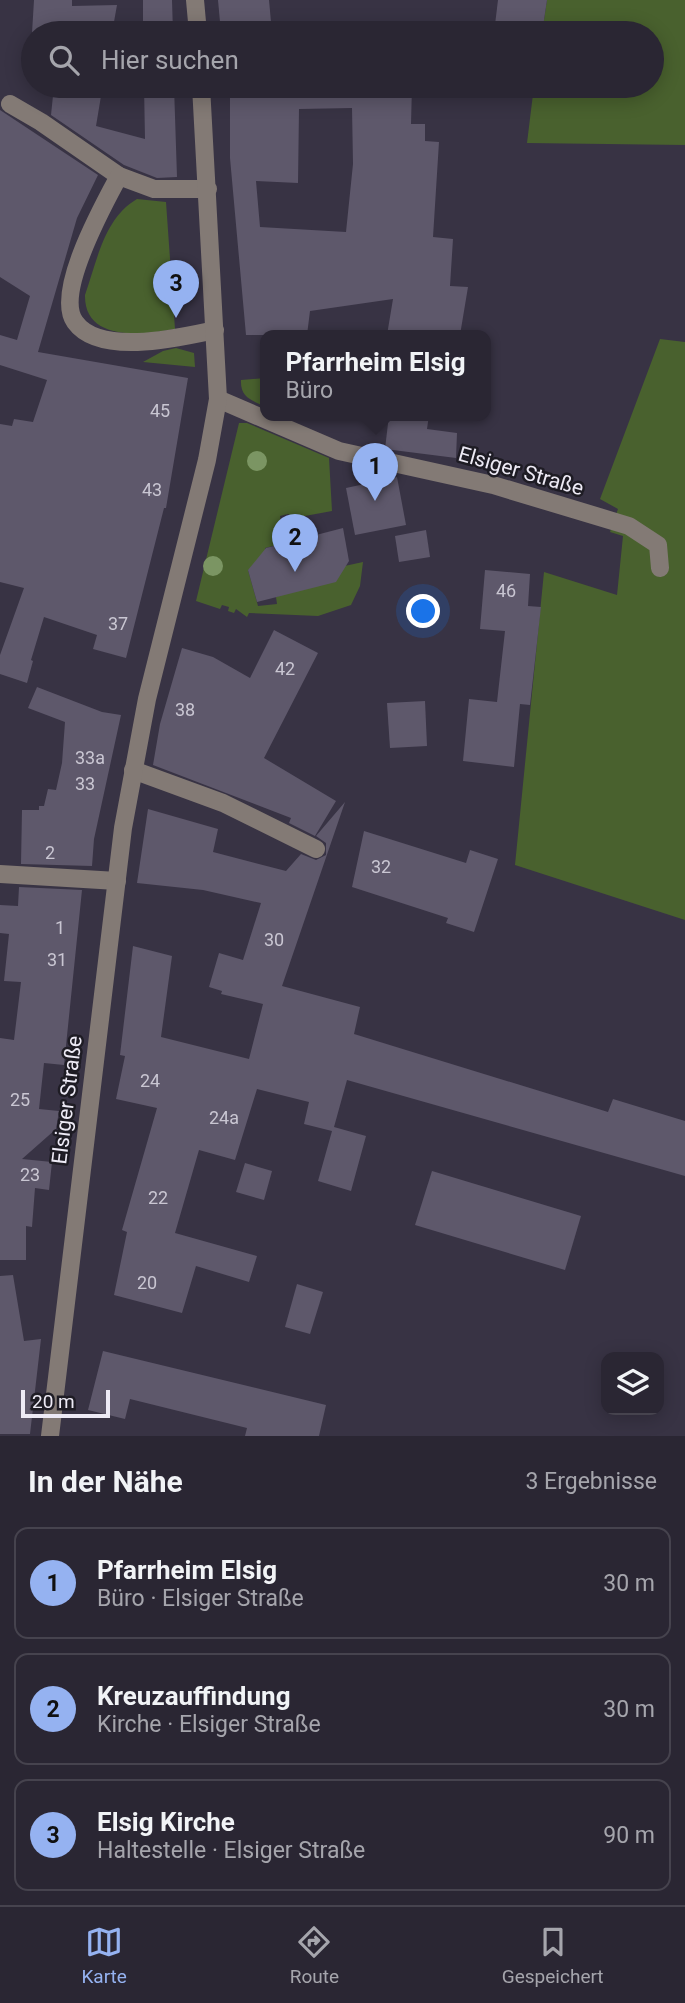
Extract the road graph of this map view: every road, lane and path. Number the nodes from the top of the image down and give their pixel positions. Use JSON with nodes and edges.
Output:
{"nodes":[{"id":1,"x":195,"y":0,"type":"edge"},
{"id":2,"x":197,"y":21,"type":"edge"},
{"id":3,"x":202,"y":98,"type":"edge"},
{"id":4,"x":10,"y":104,"type":"dead end"},
{"id":5,"x":119,"y":176,"type":"junction"},
{"id":6,"x":208,"y":189,"type":"junction"},
{"id":7,"x":215,"y":330,"type":"junction"},
{"id":8,"x":218,"y":399,"type":"junction"},
{"id":9,"x":260,"y":417,"type":"edge"},
{"id":10,"x":269,"y":421,"type":"edge"},
{"id":11,"x":660,"y":568,"type":"dead end"},
{"id":12,"x":133,"y":770,"type":"junction"},
{"id":13,"x":316,"y":849,"type":"dead end"},
{"id":14,"x":0,"y":874,"type":"edge"},
{"id":15,"x":117,"y":881,"type":"junction"},
{"id":16,"x":50,"y":1436,"type":"edge"}],
"edges":[{"from":1,"to":2,"type":"street"},
{"from":3,"to":6,"type":"street","name":"Elsiger Straße"},
{"from":4,"to":5,"type":"street"},
{"from":5,"to":6,"type":"street"},
{"from":5,"to":7,"type":"street"},
{"from":6,"to":7,"type":"street","name":"Elsiger Straße"},
{"from":7,"to":8,"type":"street","name":"Elsiger Straße"},
{"from":8,"to":9,"type":"street","name":"Elsiger Straße"},
{"from":8,"to":12,"type":"street","name":"Elsiger Straße"},
{"from":10,"to":11,"type":"street","name":"Elsiger Straße"},
{"from":12,"to":13,"type":"street"},
{"from":12,"to":15,"type":"street","name":"Elsiger Straße"},
{"from":14,"to":15,"type":"street"},
{"from":15,"to":16,"type":"street","name":"Elsiger Straße"}]}
